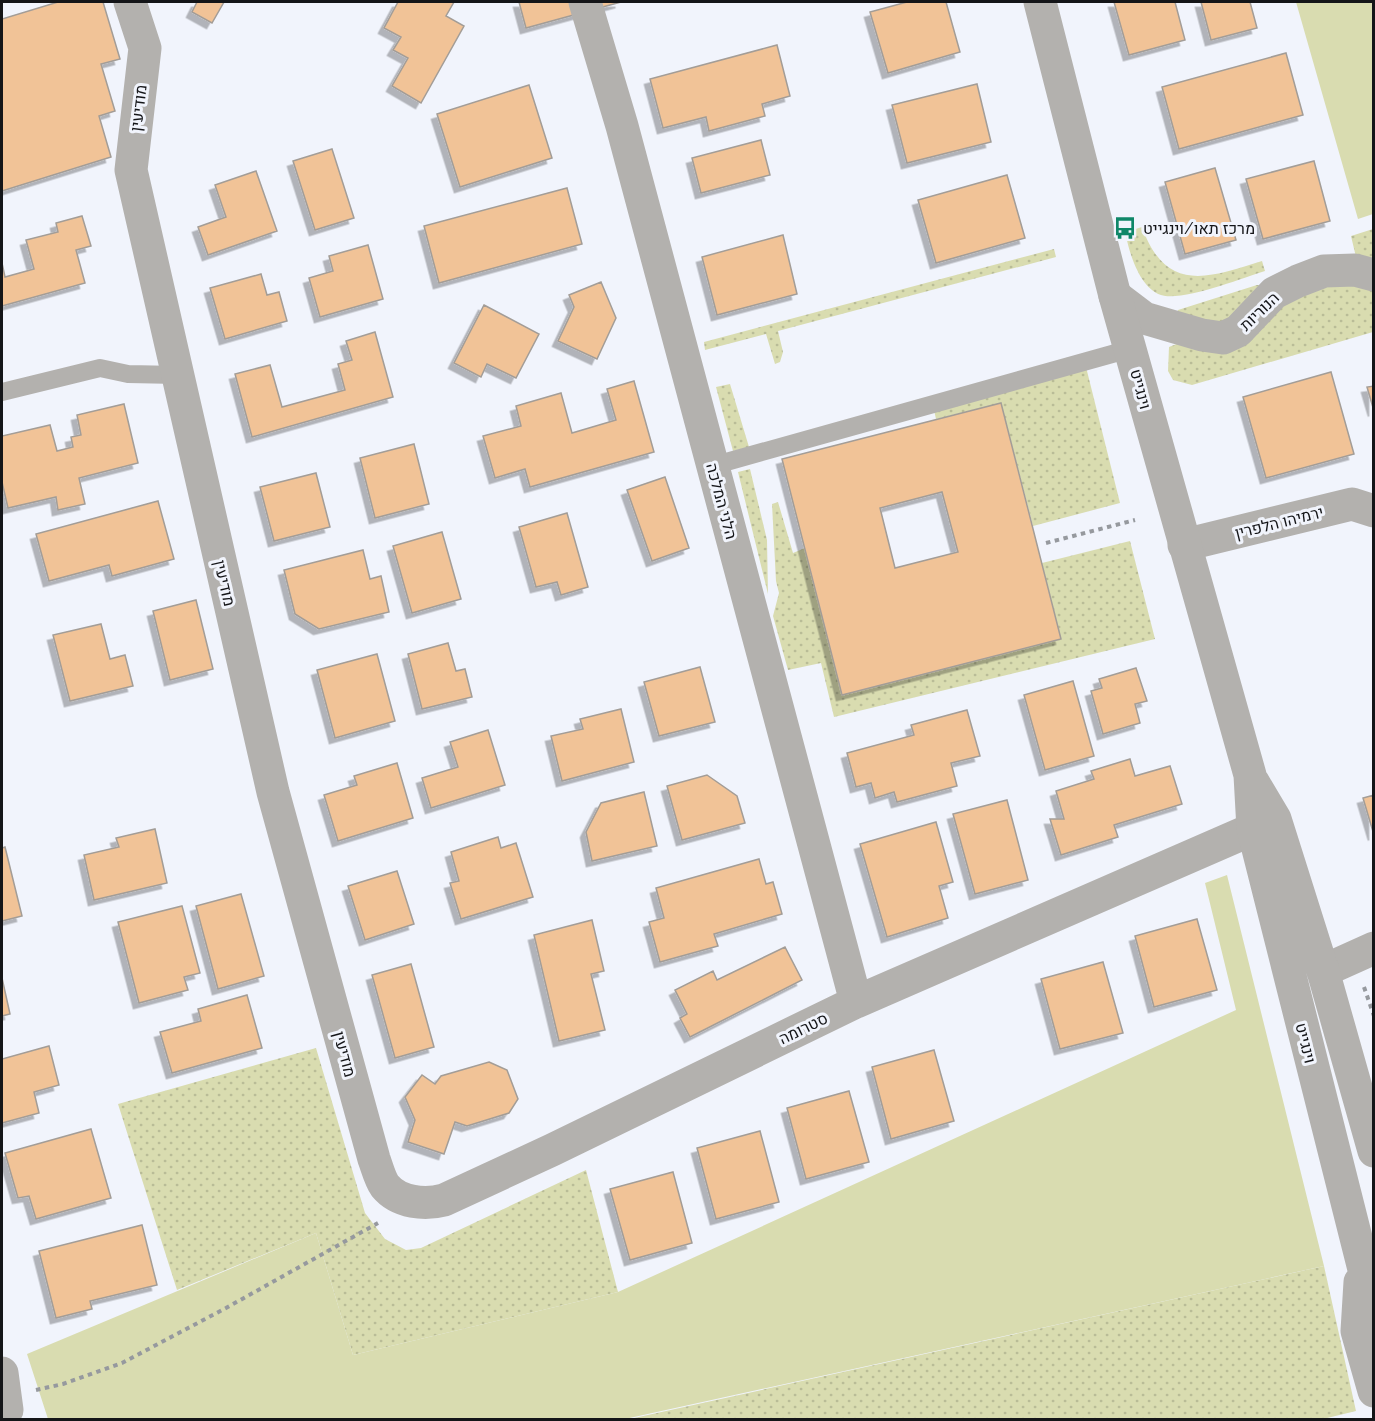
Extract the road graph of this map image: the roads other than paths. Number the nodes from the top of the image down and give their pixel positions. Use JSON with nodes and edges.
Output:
{"nodes":[{"id":1,"x":130,"y":2,"type":"edge"},
{"id":2,"x":585,"y":2,"type":"edge"},
{"id":3,"x":1040,"y":2,"type":"edge"},
{"id":4,"x":1374,"y":275,"type":"edge"},
{"id":5,"x":1115,"y":296,"type":"junction"},
{"id":6,"x":1130,"y":349,"type":"junction"},
{"id":7,"x":178,"y":375,"type":"junction"},
{"id":8,"x":2,"y":392,"type":"edge"},
{"id":9,"x":712,"y":466,"type":"junction"},
{"id":10,"x":1374,"y":511,"type":"edge"},
{"id":11,"x":1184,"y":545,"type":"junction"},
{"id":12,"x":1250,"y":775,"type":"junction"},
{"id":13,"x":1253,"y":830,"type":"junction"},
{"id":14,"x":1374,"y":948,"type":"edge"},
{"id":15,"x":1323,"y":971,"type":"junction"},
{"id":16,"x":856,"y":1002,"type":"junction"},
{"id":17,"x":1374,"y":1150,"type":"edge"},
{"id":18,"x":397,"y":1196,"type":"joint"},
{"id":19,"x":1361,"y":1262,"type":"junction"},
{"id":20,"x":1374,"y":1309,"type":"edge"},
{"id":21,"x":2,"y":1373,"type":"edge"},
{"id":22,"x":1374,"y":1391,"type":"edge"},
{"id":23,"x":2,"y":1418,"type":"edge"}],
"edges":[{"from":1,"to":7,"type":"street","name":"מודיעין"},
{"from":2,"to":9,"type":"street","name":"הלני המלכה"},
{"from":3,"to":5,"type":"street","name":"וינגייט"},
{"from":4,"to":5,"type":"street","name":"הנוריות"},
{"from":5,"to":6,"type":"street","name":"וינגייט"},
{"from":6,"to":9,"type":"lane"},
{"from":6,"to":11,"type":"street","name":"וינגייט"},
{"from":7,"to":8,"type":"lane"},
{"from":7,"to":18,"type":"street","name":"מודיעין"},
{"from":9,"to":16,"type":"street","name":"הלני המלכה"},
{"from":10,"to":11,"type":"street","name":"ירמיהו הלפרין"},
{"from":11,"to":12,"type":"street","name":"וינגייט"},
{"from":12,"to":13,"type":"street","name":"וינגייט"},
{"from":12,"to":15,"type":"street","name":"וינגייט"},
{"from":13,"to":16,"type":"street","name":"סטרומה"},
{"from":13,"to":19,"type":"street","name":"וינגייט"},
{"from":14,"to":15,"type":"street"},
{"from":15,"to":17,"type":"street","name":"וינגייט"},
{"from":16,"to":18,"type":"street","name":"סטרומה"},
{"from":19,"to":20,"type":"street","name":"וינגייט"},
{"from":19,"to":22,"type":"street"},
{"from":21,"to":23,"type":"street"}]}
